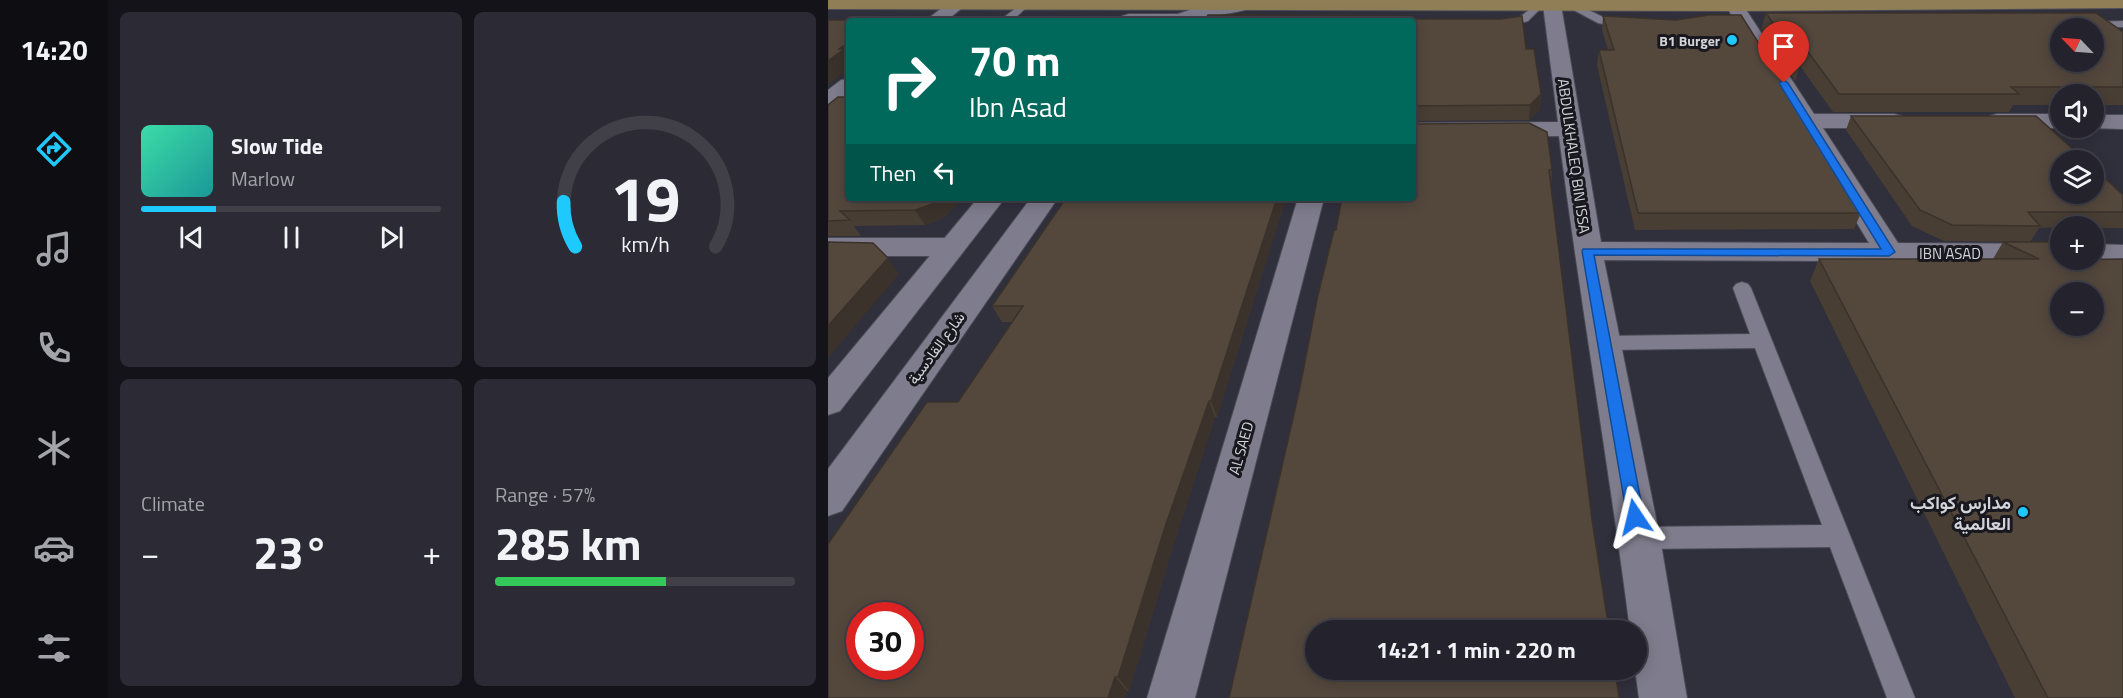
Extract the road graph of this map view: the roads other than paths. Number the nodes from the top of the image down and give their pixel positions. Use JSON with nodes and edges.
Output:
{"nodes":[{"id":1,"x":1168,"y":3,"type":"junction"},
{"id":2,"x":2123,"y":3,"type":"edge"},
{"id":3,"x":828,"y":4,"type":"edge"},
{"id":4,"x":958,"y":4,"type":"junction"},
{"id":5,"x":1248,"y":4,"type":"junction"},
{"id":6,"x":1733,"y":4,"type":"edge"},
{"id":7,"x":1024,"y":5,"type":"junction"},
{"id":8,"x":1100,"y":5,"type":"junction"},
{"id":9,"x":1205,"y":5,"type":"edge"},
{"id":10,"x":1554,"y":5,"type":"junction"},
{"id":11,"x":938,"y":18,"type":"edge"},
{"id":12,"x":1009,"y":18,"type":"edge"},
{"id":13,"x":1126,"y":18,"type":"edge"},
{"id":14,"x":1183,"y":18,"type":"edge"},
{"id":15,"x":1215,"y":18,"type":"edge"},
{"id":16,"x":1786,"y":18,"type":"edge"},
{"id":17,"x":1711,"y":20,"type":"edge"},
{"id":18,"x":2104,"y":24,"type":"edge"},
{"id":19,"x":2123,"y":24,"type":"edge"},
{"id":20,"x":1638,"y":26,"type":"edge"},
{"id":21,"x":1490,"y":27,"type":"edge"},
{"id":22,"x":846,"y":87,"type":"edge"},
{"id":23,"x":828,"y":101,"type":"edge"},
{"id":24,"x":1914,"y":121,"type":"edge"},
{"id":25,"x":1973,"y":121,"type":"edge"},
{"id":26,"x":1808,"y":122,"type":"junction"},
{"id":27,"x":2104,"y":122,"type":"edge"},
{"id":28,"x":2123,"y":122,"type":"edge"},
{"id":29,"x":2047,"y":127,"type":"edge"},
{"id":30,"x":1569,"y":129,"type":"junction"},
{"id":31,"x":1416,"y":130,"type":"edge"},
{"id":32,"x":990,"y":201,"type":"edge"},
{"id":33,"x":1043,"y":201,"type":"edge"},
{"id":34,"x":1310,"y":201,"type":"edge"},
{"id":35,"x":828,"y":247,"type":"edge"},
{"id":36,"x":952,"y":247,"type":"junction"},
{"id":37,"x":1588,"y":251,"type":"junction"},
{"id":38,"x":1889,"y":252,"type":"junction"},
{"id":39,"x":2050,"y":253,"type":"edge"},
{"id":40,"x":2104,"y":254,"type":"edge"},
{"id":41,"x":2123,"y":254,"type":"edge"},
{"id":42,"x":1742,"y":288,"type":"dead end"},
{"id":43,"x":1763,"y":341,"type":"junction"},
{"id":44,"x":1605,"y":343,"type":"junction"},
{"id":45,"x":828,"y":402,"type":"edge"},
{"id":46,"x":828,"y":499,"type":"edge"},
{"id":47,"x":1838,"y":536,"type":"junction"},
{"id":48,"x":1639,"y":538,"type":"junction"},
{"id":49,"x":1171,"y":698,"type":"edge"},
{"id":50,"x":1664,"y":698,"type":"edge"},
{"id":51,"x":1901,"y":698,"type":"edge"}],
"edges":[{"from":1,"to":5,"type":"main road"},
{"from":1,"to":8,"type":"main road"},
{"from":1,"to":9,"type":"main road"},
{"from":2,"to":6,"type":"main road"},
{"from":3,"to":4,"type":"main road"},
{"from":4,"to":7,"type":"main road"},
{"from":4,"to":11,"type":"street"},
{"from":5,"to":9,"type":"street"},
{"from":5,"to":10,"type":"main road"},
{"from":6,"to":10,"type":"main road"},
{"from":6,"to":16,"type":"lane"},
{"from":6,"to":17,"type":"lane"},
{"from":6,"to":26,"type":"street"},
{"from":7,"to":8,"type":"main road"},
{"from":7,"to":12,"type":"lane"},
{"from":8,"to":13,"type":"street"},
{"from":9,"to":14,"type":"street"},
{"from":9,"to":15,"type":"lane"},
{"from":10,"to":20,"type":"lane"},
{"from":10,"to":21,"type":"lane"},
{"from":10,"to":30,"type":"street","name":"ABDULKHALEQ BIN ISSA"},
{"from":18,"to":19,"type":"lane"},
{"from":22,"to":23,"type":"street"},
{"from":24,"to":26,"type":"street"},
{"from":25,"to":29,"type":"street"},
{"from":26,"to":38,"type":"street"},
{"from":27,"to":28,"type":"street"},
{"from":30,"to":31,"type":"street"},
{"from":30,"to":37,"type":"street","name":"ABDULKHALEQ BIN ISSA"},
{"from":32,"to":36,"type":"street"},
{"from":33,"to":46,"type":"street","name":"شارع القادسية"},
{"from":34,"to":49,"type":"street","name":"AL SAED"},
{"from":35,"to":36,"type":"street"},
{"from":36,"to":45,"type":"street"},
{"from":37,"to":38,"type":"street","name":"IBN ASAD"},
{"from":37,"to":44,"type":"street","name":"ABDULKHALEQ BIN ISSA"},
{"from":38,"to":39,"type":"street","name":"IBN ASAD"},
{"from":40,"to":41,"type":"street"},
{"from":42,"to":43,"type":"lane"},
{"from":43,"to":44,"type":"lane"},
{"from":43,"to":47,"type":"lane"},
{"from":44,"to":48,"type":"street","name":"ABDULKHALEQ BIN ISSA"},
{"from":47,"to":48,"type":"lane"},
{"from":47,"to":51,"type":"lane"},
{"from":48,"to":50,"type":"street","name":"ABDULKHALEQ BIN ISSA"}]}
